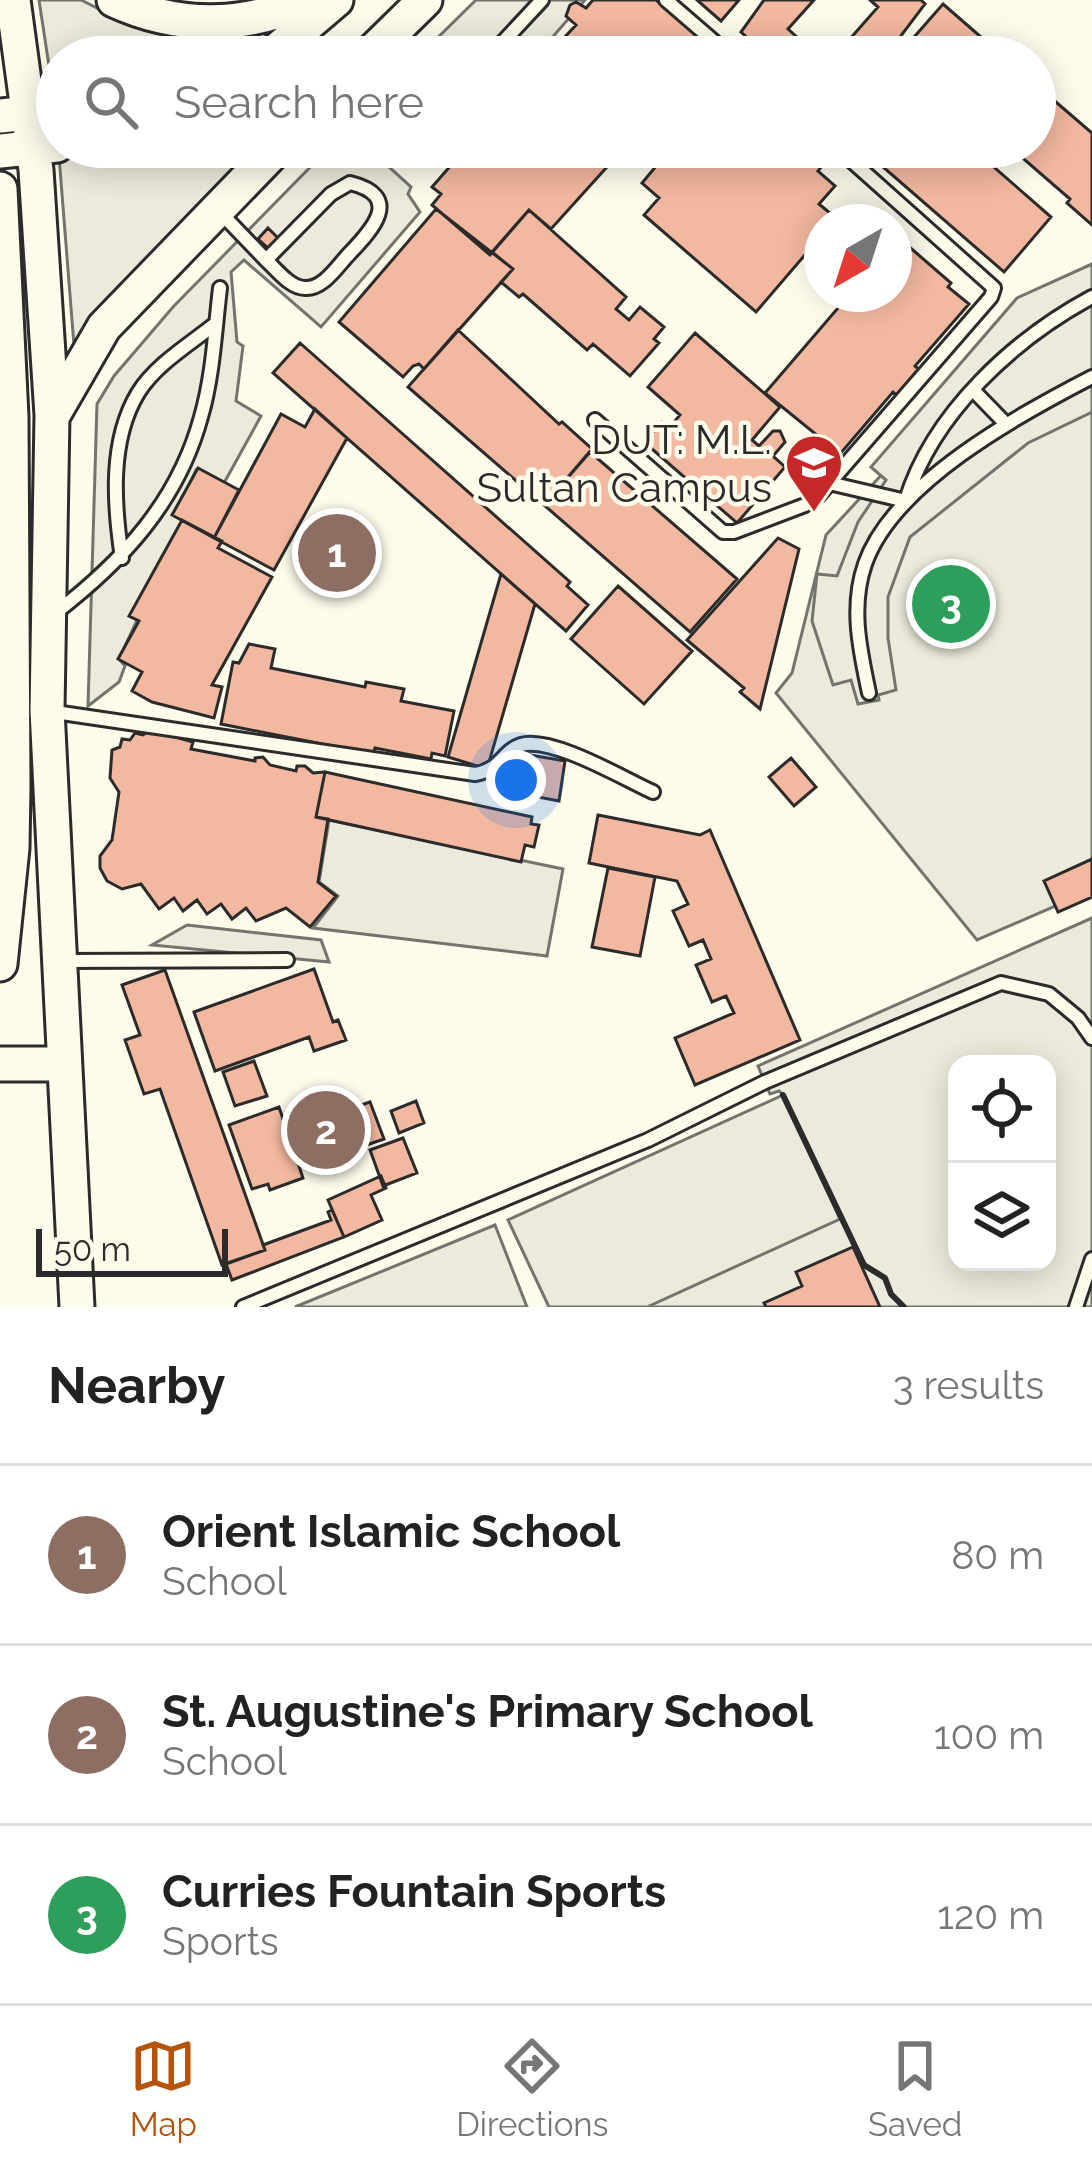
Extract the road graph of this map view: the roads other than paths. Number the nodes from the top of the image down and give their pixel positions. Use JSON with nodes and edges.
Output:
{"nodes":[{"id":1,"x":13,"y":0,"type":"edge"},
{"id":2,"x":114,"y":0,"type":"edge"},
{"id":3,"x":306,"y":0,"type":"edge"},
{"id":4,"x":336,"y":0,"type":"edge"},
{"id":5,"x":425,"y":0,"type":"edge"},
{"id":6,"x":542,"y":0,"type":"edge"},
{"id":7,"x":666,"y":0,"type":"edge"},
{"id":8,"x":294,"y":36,"type":"edge"},
{"id":9,"x":388,"y":36,"type":"edge"},
{"id":10,"x":509,"y":36,"type":"edge"},
{"id":11,"x":708,"y":36,"type":"edge"},
{"id":12,"x":30,"y":130,"type":"edge"},
{"id":13,"x":257,"y":168,"type":"edge"},
{"id":14,"x":860,"y":168,"type":"edge"},
{"id":15,"x":0,"y":188,"type":"edge"},
{"id":16,"x":217,"y":209,"type":"junction"},
{"id":17,"x":266,"y":260,"type":"junction"},
{"id":18,"x":220,"y":288,"type":"dead end"},
{"id":19,"x":1092,"y":297,"type":"edge"},
{"id":20,"x":216,"y":323,"type":"junction"},
{"id":21,"x":1092,"y":377,"type":"edge"},
{"id":22,"x":974,"y":392,"type":"junction"},
{"id":23,"x":52,"y":415,"type":"junction"},
{"id":24,"x":596,"y":420,"type":"dead end"},
{"id":25,"x":1006,"y":424,"type":"junction"},
{"id":26,"x":830,"y":483,"type":"junction"},
{"id":27,"x":906,"y":501,"type":"junction"},
{"id":28,"x":122,"y":558,"type":"junction"},
{"id":29,"x":48,"y":619,"type":"junction"},
{"id":30,"x":869,"y":693,"type":"dead end"},
{"id":31,"x":46,"y":710,"type":"junction"},
{"id":32,"x":653,"y":792,"type":"dead end"},
{"id":33,"x":287,"y":960,"type":"dead end"},
{"id":34,"x":61,"y":961,"type":"junction"},
{"id":35,"x":0,"y":964,"type":"edge"},
{"id":36,"x":1092,"y":1038,"type":"edge"},
{"id":37,"x":0,"y":1064,"type":"edge"},
{"id":38,"x":64,"y":1064,"type":"junction"},
{"id":39,"x":649,"y":1140,"type":"junction"},
{"id":40,"x":657,"y":1153,"type":"dead end"},
{"id":41,"x":1092,"y":1259,"type":"edge"},
{"id":42,"x":77,"y":1307,"type":"edge"},
{"id":43,"x":243,"y":1307,"type":"edge"},
{"id":44,"x":1076,"y":1307,"type":"edge"}],
"edges":[{"from":1,"to":12,"type":"main road"},
{"from":2,"to":3,"type":"main road"},
{"from":4,"to":8,"type":"main road"},
{"from":5,"to":9,"type":"main road"},
{"from":6,"to":10,"type":"lane"},
{"from":7,"to":11,"type":"lane"},
{"from":12,"to":23,"type":"main road"},
{"from":13,"to":16,"type":"main road"},
{"from":14,"to":26,"type":"lane"},
{"from":15,"to":35,"type":"main road"},
{"from":16,"to":17,"type":"lane"},
{"from":16,"to":23,"type":"main road"},
{"from":17,"to":17,"type":"lane"},
{"from":18,"to":20,"type":"lane"},
{"from":19,"to":22,"type":"lane"},
{"from":20,"to":28,"type":"lane"},
{"from":20,"to":28,"type":"lane"},
{"from":21,"to":25,"type":"lane"},
{"from":22,"to":25,"type":"lane"},
{"from":22,"to":27,"type":"lane"},
{"from":23,"to":29,"type":"main road"},
{"from":24,"to":26,"type":"lane"},
{"from":25,"to":27,"type":"lane"},
{"from":26,"to":27,"type":"lane"},
{"from":27,"to":30,"type":"lane"},
{"from":28,"to":29,"type":"lane"},
{"from":29,"to":31,"type":"main road"},
{"from":31,"to":32,"type":"lane"},
{"from":31,"to":34,"type":"main road"},
{"from":33,"to":34,"type":"lane"},
{"from":34,"to":38,"type":"main road"},
{"from":36,"to":39,"type":"lane"},
{"from":37,"to":38,"type":"main road"},
{"from":38,"to":42,"type":"main road"},
{"from":39,"to":40,"type":"lane"},
{"from":39,"to":43,"type":"lane"},
{"from":41,"to":44,"type":"lane"}]}
